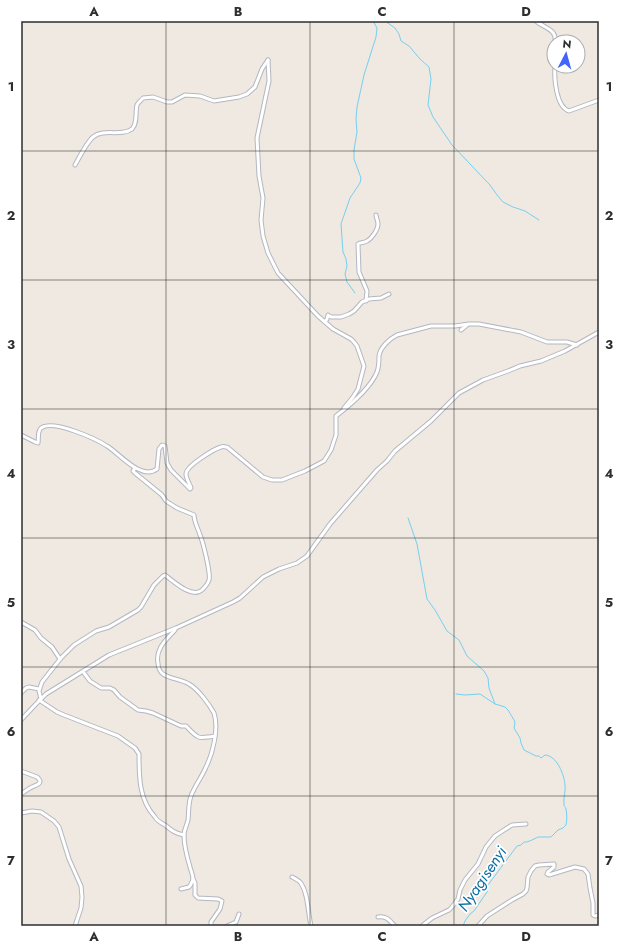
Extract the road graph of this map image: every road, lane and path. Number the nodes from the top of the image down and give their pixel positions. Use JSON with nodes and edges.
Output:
{"nodes":[{"id":1,"x":536,"y":21,"type":"edge"},
{"id":2,"x":554,"y":34,"type":"edge"},
{"id":3,"x":554,"y":74,"type":"edge"},
{"id":4,"x":599,"y":100,"type":"edge"},
{"id":5,"x":75,"y":165,"type":"dead end"},
{"id":6,"x":376,"y":215,"type":"dead end"},
{"id":7,"x":389,"y":294,"type":"dead end"},
{"id":8,"x":366,"y":301,"type":"junction"},
{"id":9,"x":325,"y":322,"type":"junction"},
{"id":10,"x":469,"y":324,"type":"junction"},
{"id":11,"x":461,"y":330,"type":"dead end"},
{"id":12,"x":599,"y":332,"type":"edge"},
{"id":13,"x":577,"y":344,"type":"junction"},
{"id":14,"x":341,"y":412,"type":"junction"},
{"id":15,"x":21,"y":435,"type":"edge"},
{"id":16,"x":135,"y":468,"type":"junction"},
{"id":17,"x":21,"y":622,"type":"edge"},
{"id":18,"x":176,"y":628,"type":"junction"},
{"id":19,"x":60,"y":659,"type":"junction"},
{"id":20,"x":84,"y":673,"type":"dead end"},
{"id":21,"x":40,"y":689,"type":"junction"},
{"id":22,"x":21,"y":693,"type":"edge"},
{"id":23,"x":40,"y":699,"type":"junction"},
{"id":24,"x":23,"y":716,"type":"edge"},
{"id":25,"x":21,"y":720,"type":"edge"},
{"id":26,"x":215,"y":736,"type":"junction"},
{"id":27,"x":21,"y":772,"type":"edge"},
{"id":28,"x":21,"y":794,"type":"edge"},
{"id":29,"x":21,"y":813,"type":"edge"},
{"id":30,"x":526,"y":824,"type":"dead end"},
{"id":31,"x":184,"y":834,"type":"junction"},
{"id":32,"x":292,"y":877,"type":"dead end"},
{"id":33,"x":193,"y":879,"type":"junction"},
{"id":34,"x":181,"y":889,"type":"dead end"},
{"id":35,"x":239,"y":914,"type":"dead end"},
{"id":36,"x":599,"y":915,"type":"edge"},
{"id":37,"x":378,"y":918,"type":"dead end"},
{"id":38,"x":74,"y":925,"type":"edge"},
{"id":39,"x":212,"y":926,"type":"edge"},
{"id":40,"x":227,"y":926,"type":"edge"},
{"id":41,"x":311,"y":926,"type":"edge"},
{"id":42,"x":395,"y":926,"type":"edge"},
{"id":43,"x":422,"y":926,"type":"edge"},
{"id":44,"x":478,"y":926,"type":"edge"}],
"edges":[{"from":1,"to":2,"type":"street"},
{"from":3,"to":4,"type":"street"},
{"from":5,"to":9,"type":"street"},
{"from":6,"to":8,"type":"street"},
{"from":7,"to":8,"type":"street"},
{"from":8,"to":9,"type":"street"},
{"from":9,"to":14,"type":"street"},
{"from":10,"to":11,"type":"street"},
{"from":10,"to":13,"type":"street"},
{"from":10,"to":14,"type":"street"},
{"from":12,"to":13,"type":"street"},
{"from":13,"to":18,"type":"street"},
{"from":14,"to":16,"type":"street"},
{"from":15,"to":16,"type":"street"},
{"from":16,"to":19,"type":"street"},
{"from":17,"to":19,"type":"street"},
{"from":18,"to":23,"type":"street"},
{"from":18,"to":26,"type":"street"},
{"from":19,"to":21,"type":"street"},
{"from":20,"to":26,"type":"street"},
{"from":21,"to":22,"type":"street"},
{"from":21,"to":23,"type":"street"},
{"from":23,"to":24,"type":"street"},
{"from":23,"to":31,"type":"street"},
{"from":24,"to":25,"type":"street"},
{"from":26,"to":31,"type":"street"},
{"from":27,"to":28,"type":"street"},
{"from":29,"to":38,"type":"street"},
{"from":30,"to":43,"type":"street"},
{"from":31,"to":33,"type":"street"},
{"from":32,"to":41,"type":"street"},
{"from":33,"to":34,"type":"street"},
{"from":33,"to":39,"type":"street"},
{"from":35,"to":40,"type":"street"},
{"from":36,"to":44,"type":"street"},
{"from":37,"to":42,"type":"street"}]}
